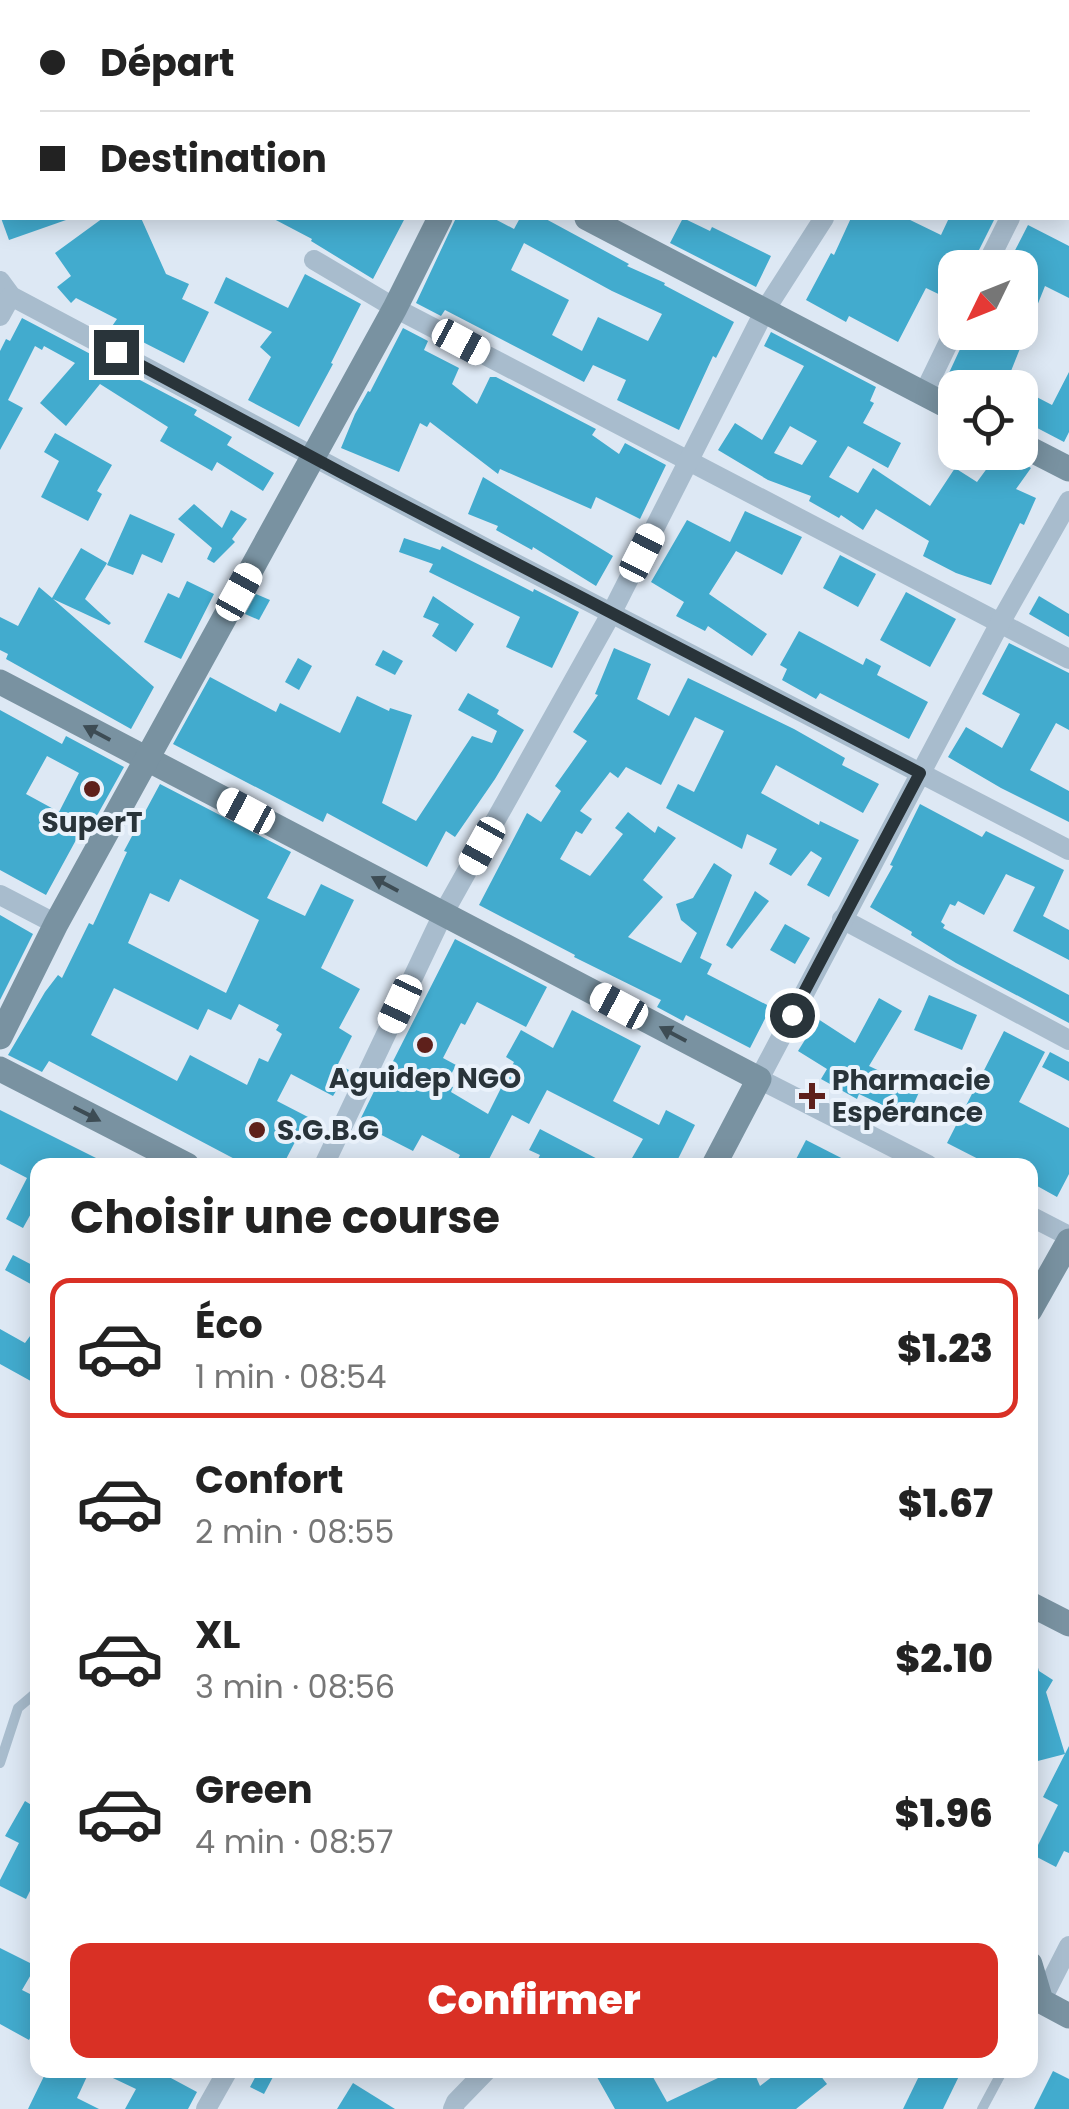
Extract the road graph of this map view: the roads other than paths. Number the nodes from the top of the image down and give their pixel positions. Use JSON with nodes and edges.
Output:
{"nodes":[{"id":1,"x":439,"y":220,"type":"edge"},
{"id":2,"x":592,"y":220,"type":"edge"},
{"id":3,"x":823,"y":220,"type":"edge"},
{"id":4,"x":1009,"y":220,"type":"edge"},
{"id":5,"x":995,"y":250,"type":"edge"},
{"id":6,"x":314,"y":260,"type":"dead end"},
{"id":7,"x":6,"y":288,"type":"edge"},
{"id":8,"x":396,"y":308,"type":"junction"},
{"id":9,"x":765,"y":310,"type":"junction"},
{"id":10,"x":0,"y":316,"type":"edge"},
{"id":11,"x":945,"y":350,"type":"edge"},
{"id":12,"x":924,"y":393,"type":"junction"},
{"id":13,"x":938,"y":401,"type":"edge"},
{"id":14,"x":1038,"y":453,"type":"edge"},
{"id":15,"x":312,"y":457,"type":"junction"},
{"id":16,"x":689,"y":461,"type":"junction"},
{"id":17,"x":1069,"y":469,"type":"edge"},
{"id":18,"x":1069,"y":501,"type":"edge"},
{"id":19,"x":611,"y":614,"type":"junction"},
{"id":20,"x":1000,"y":623,"type":"junction"},
{"id":21,"x":1069,"y":659,"type":"edge"},
{"id":22,"x":0,"y":682,"type":"edge"},
{"id":23,"x":147,"y":759,"type":"junction"},
{"id":24,"x":920,"y":773,"type":"junction"},
{"id":25,"x":1069,"y":850,"type":"edge"},
{"id":26,"x":0,"y":896,"type":"edge"},
{"id":27,"x":443,"y":914,"type":"junction"},
{"id":28,"x":842,"y":919,"type":"junction"},
{"id":29,"x":56,"y":924,"type":"junction"},
{"id":30,"x":0,"y":1037,"type":"edge"},
{"id":31,"x":1069,"y":1040,"type":"edge"},
{"id":32,"x":0,"y":1069,"type":"edge"},
{"id":33,"x":759,"y":1079,"type":"junction"},
{"id":34,"x":173,"y":1158,"type":"edge"},
{"id":35,"x":327,"y":1158,"type":"edge"},
{"id":36,"x":718,"y":1158,"type":"edge"},
{"id":37,"x":914,"y":1158,"type":"edge"},
{"id":38,"x":1038,"y":1221,"type":"edge"},
{"id":39,"x":1069,"y":1239,"type":"edge"},
{"id":40,"x":1038,"y":1295,"type":"edge"},
{"id":41,"x":1038,"y":1608,"type":"edge"},
{"id":42,"x":1069,"y":1624,"type":"edge"},
{"id":43,"x":30,"y":1698,"type":"edge"},
{"id":44,"x":0,"y":1763,"type":"edge"},
{"id":45,"x":1069,"y":1946,"type":"edge"},
{"id":46,"x":1038,"y":2006,"type":"joint"},
{"id":47,"x":1069,"y":2016,"type":"edge"},
{"id":48,"x":223,"y":2078,"type":"edge"},
{"id":49,"x":479,"y":2078,"type":"edge"},
{"id":50,"x":999,"y":2078,"type":"edge"},
{"id":51,"x":206,"y":2109,"type":"edge"},
{"id":52,"x":453,"y":2109,"type":"edge"},
{"id":53,"x":982,"y":2109,"type":"edge"}],
"edges":[{"from":1,"to":8,"type":"street"},
{"from":2,"to":9,"type":"street"},
{"from":3,"to":9,"type":"street"},
{"from":4,"to":5,"type":"street"},
{"from":6,"to":8,"type":"street"},
{"from":7,"to":10,"type":"street"},
{"from":7,"to":15,"type":"street"},
{"from":8,"to":15,"type":"street"},
{"from":8,"to":16,"type":"street"},
{"from":9,"to":12,"type":"street"},
{"from":9,"to":16,"type":"street"},
{"from":11,"to":12,"type":"street"},
{"from":12,"to":13,"type":"street"},
{"from":14,"to":17,"type":"street"},
{"from":15,"to":19,"type":"street"},
{"from":15,"to":23,"type":"street"},
{"from":16,"to":19,"type":"street"},
{"from":16,"to":20,"type":"street"},
{"from":18,"to":20,"type":"street"},
{"from":19,"to":24,"type":"street"},
{"from":19,"to":27,"type":"street"},
{"from":20,"to":21,"type":"street"},
{"from":20,"to":24,"type":"street"},
{"from":23,"to":22,"type":"street","one_way":true},
{"from":27,"to":23,"type":"street","one_way":true},
{"from":23,"to":29,"type":"street"},
{"from":24,"to":25,"type":"street"},
{"from":24,"to":28,"type":"street"},
{"from":26,"to":29,"type":"street"},
{"from":33,"to":27,"type":"street","one_way":true},
{"from":27,"to":35,"type":"street"},
{"from":28,"to":31,"type":"street"},
{"from":28,"to":33,"type":"street"},
{"from":29,"to":30,"type":"street"},
{"from":32,"to":34,"type":"street","one_way":true},
{"from":33,"to":36,"type":"street"},
{"from":33,"to":37,"type":"street"},
{"from":38,"to":39,"type":"street"},
{"from":39,"to":40,"type":"street"},
{"from":41,"to":42,"type":"street"},
{"from":43,"to":44,"type":"lane"},
{"from":45,"to":46,"type":"street"},
{"from":46,"to":47,"type":"street"},
{"from":48,"to":51,"type":"street"},
{"from":49,"to":52,"type":"street"},
{"from":50,"to":53,"type":"lane"}]}
